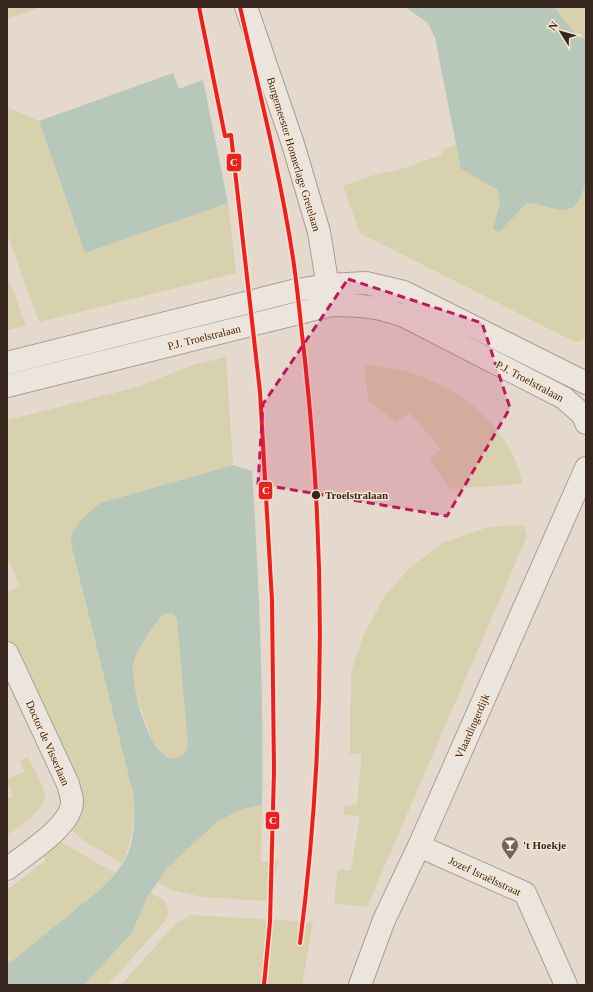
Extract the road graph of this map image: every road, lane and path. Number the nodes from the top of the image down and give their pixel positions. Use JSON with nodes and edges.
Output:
{"nodes":[{"id":1,"x":246,"y":7,"type":"edge"},
{"id":2,"x":329,"y":295,"type":"junction"},
{"id":3,"x":7,"y":363,"type":"edge"},
{"id":4,"x":586,"y":383,"type":"edge"},
{"id":5,"x":7,"y":386,"type":"edge"},
{"id":6,"x":586,"y":422,"type":"edge"},
{"id":7,"x":586,"y":468,"type":"edge"},
{"id":8,"x":7,"y":653,"type":"edge"},
{"id":9,"x":419,"y":846,"type":"junction"},
{"id":10,"x":7,"y":869,"type":"edge"},
{"id":11,"x":360,"y":985,"type":"edge"},
{"id":12,"x":566,"y":985,"type":"edge"}],
"edges":[{"from":1,"to":2,"type":"street","name":"Burgemeester Honnerlage Gretelaan"},
{"from":2,"to":3,"type":"street","name":"P.J. Troelstralaan"},
{"from":2,"to":4,"type":"street","name":"P.J. Troelstralaan"},
{"from":2,"to":5,"type":"street","name":"P.J. Troelstralaan"},
{"from":2,"to":6,"type":"street","name":"P.J. Troelstralaan"},
{"from":7,"to":9,"type":"street","name":"Vlaardingerdijk"},
{"from":8,"to":10,"type":"street","name":"Doctor de Visserlaan"},
{"from":9,"to":11,"type":"street","name":"Vlaardingerdijk"},
{"from":9,"to":12,"type":"street","name":"Jozef Israëlsstraat"}]}
